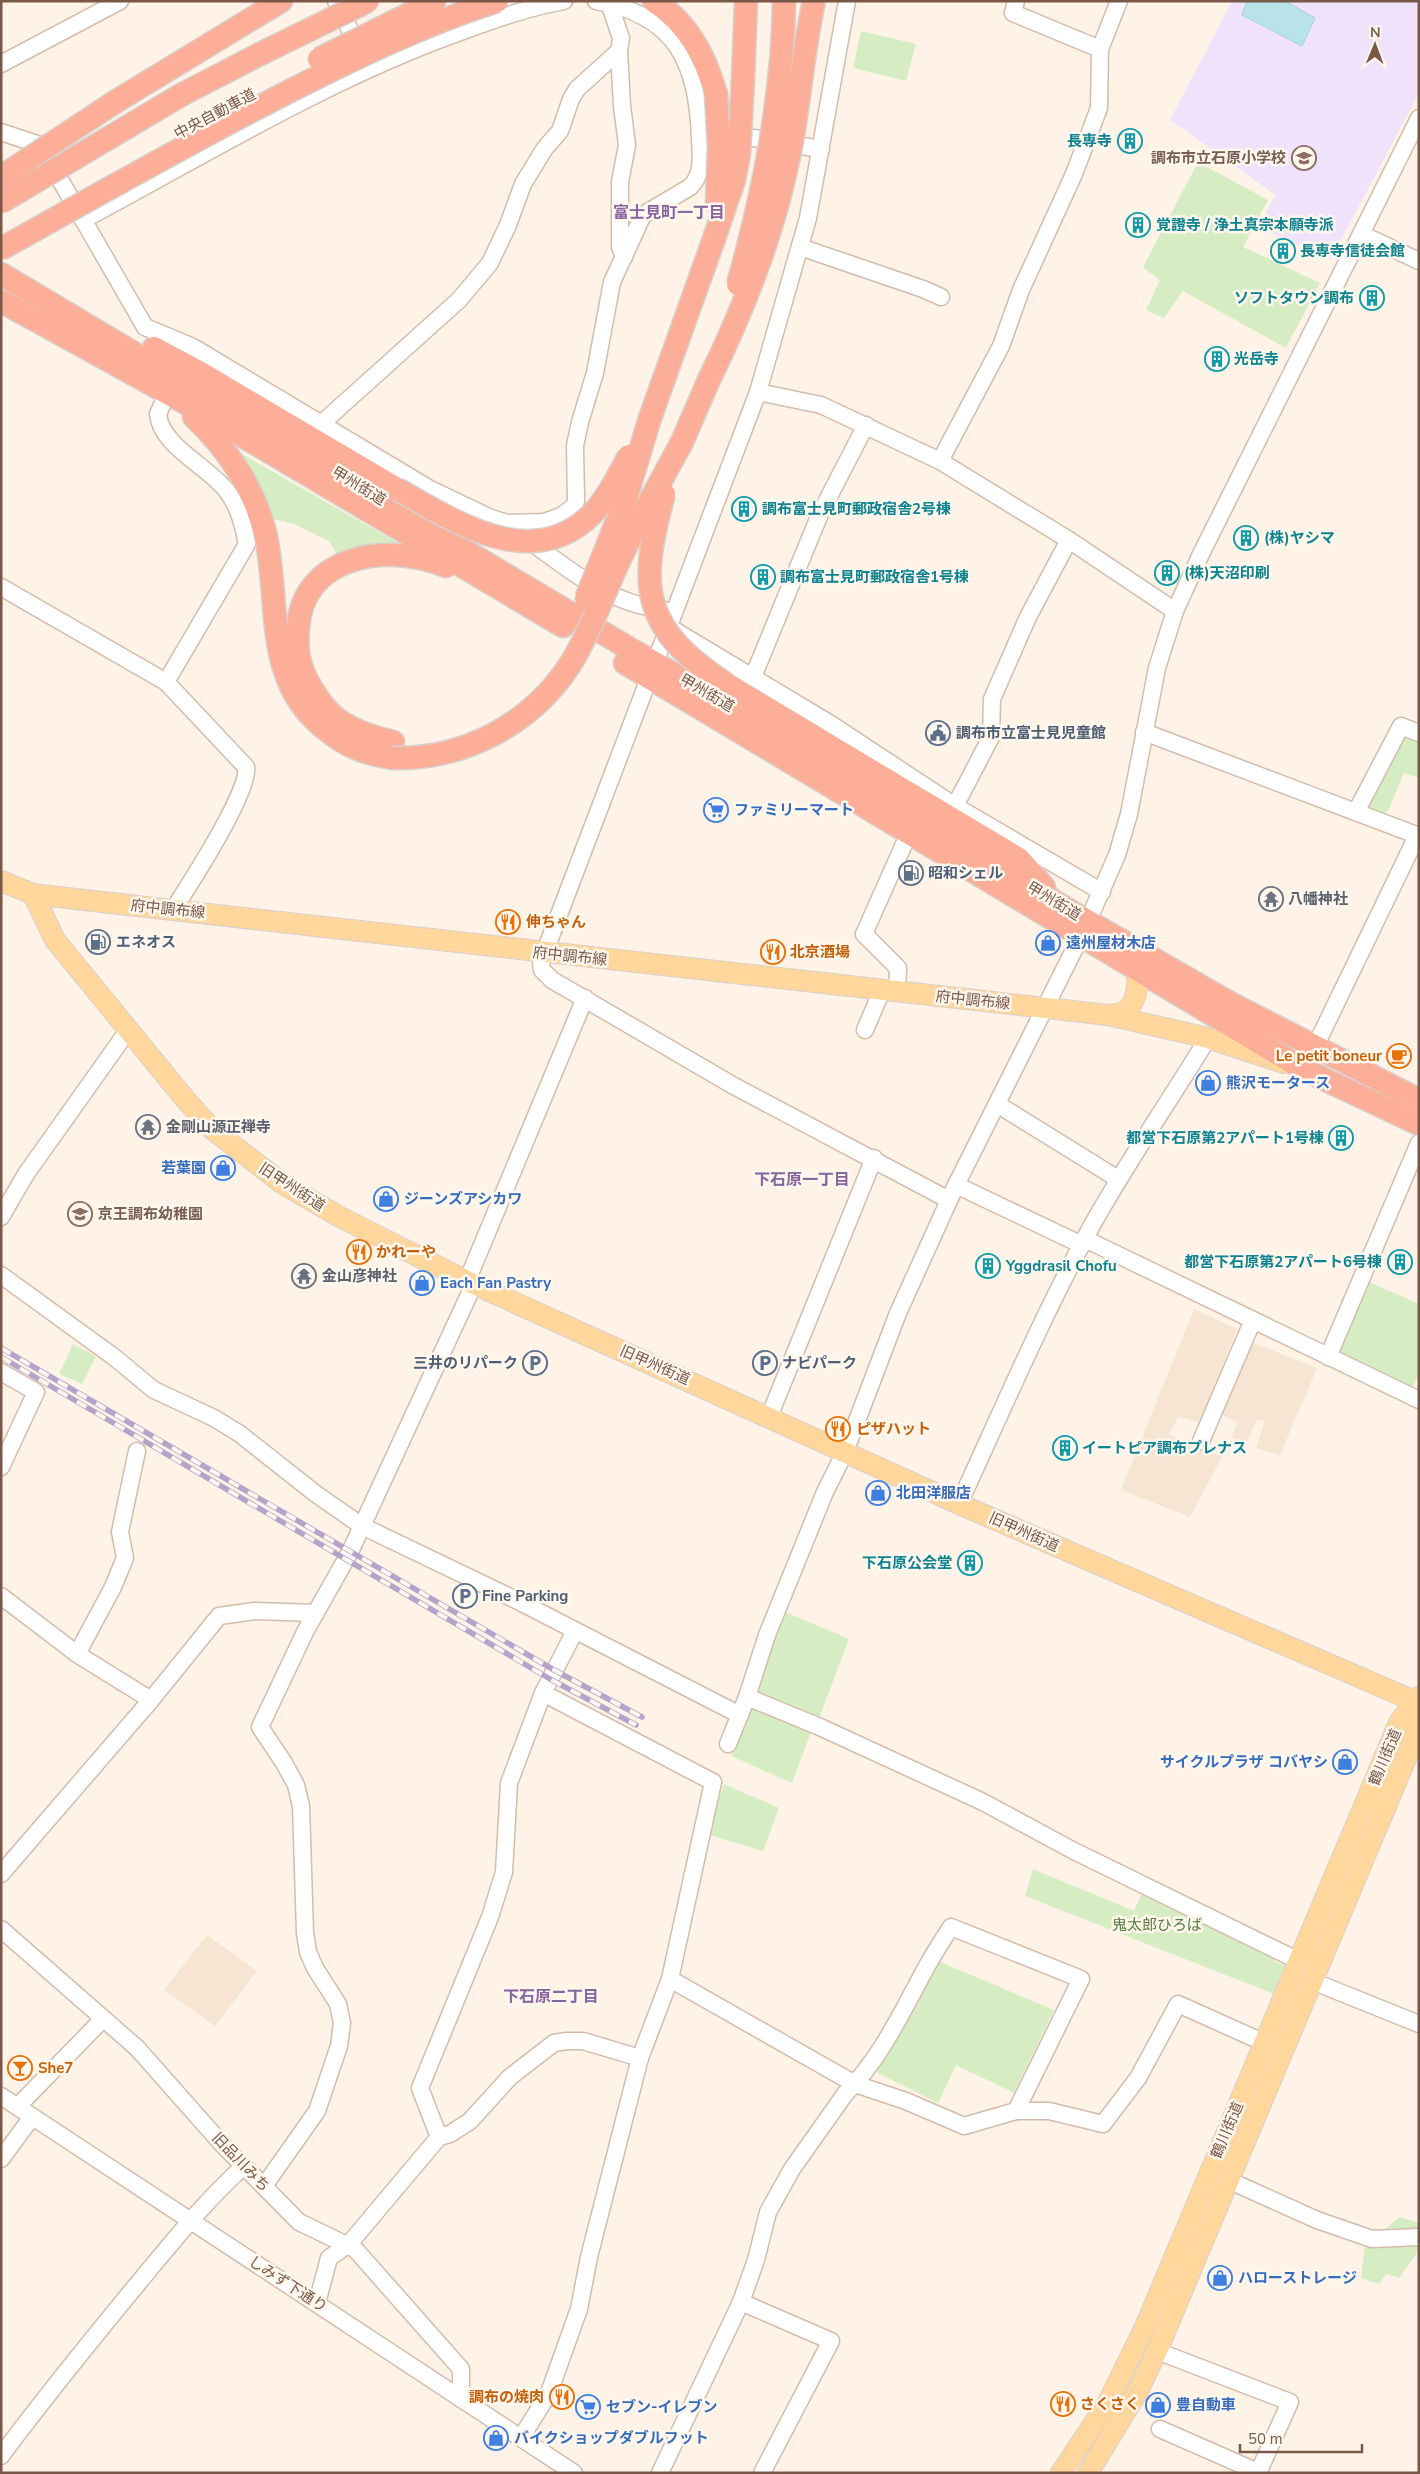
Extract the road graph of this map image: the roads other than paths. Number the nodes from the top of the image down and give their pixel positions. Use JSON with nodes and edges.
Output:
{"nodes":[{"id":1,"x":120,"y":1,"type":"edge"},
{"id":2,"x":281,"y":1,"type":"edge"},
{"id":3,"x":336,"y":1,"type":"edge"},
{"id":4,"x":368,"y":1,"type":"edge"},
{"id":5,"x":435,"y":1,"type":"edge"},
{"id":6,"x":497,"y":1,"type":"edge"},
{"id":7,"x":564,"y":1,"type":"edge"},
{"id":8,"x":654,"y":1,"type":"edge"},
{"id":9,"x":746,"y":1,"type":"edge"},
{"id":10,"x":784,"y":1,"type":"edge"},
{"id":11,"x":814,"y":1,"type":"edge"},
{"id":12,"x":847,"y":1,"type":"edge"},
{"id":13,"x":1016,"y":1,"type":"edge"},
{"id":14,"x":1119,"y":1,"type":"edge"},
{"id":15,"x":603,"y":2,"type":"edge"},
{"id":16,"x":1100,"y":49,"type":"junction"},
{"id":17,"x":618,"y":50,"type":"junction"},
{"id":18,"x":1,"y":64,"type":"edge"},
{"id":19,"x":369,"y":69,"type":"junction"},
{"id":20,"x":1419,"y":118,"type":"edge"},
{"id":21,"x":700,"y":130,"type":"junction"},
{"id":22,"x":1,"y":132,"type":"edge"},
{"id":23,"x":821,"y":149,"type":"junction"},
{"id":24,"x":1,"y":177,"type":"edge"},
{"id":25,"x":1,"y":202,"type":"edge"},
{"id":26,"x":83,"y":220,"type":"junction"},
{"id":27,"x":1361,"y":234,"type":"junction"},
{"id":28,"x":1,"y":236,"type":"edge"},
{"id":29,"x":715,"y":236,"type":"junction"},
{"id":30,"x":800,"y":247,"type":"junction"},
{"id":31,"x":1,"y":248,"type":"edge"},
{"id":32,"x":624,"y":257,"type":"junction"},
{"id":33,"x":1419,"y":261,"type":"edge"},
{"id":34,"x":1,"y":274,"type":"edge"},
{"id":35,"x":941,"y":298,"type":"dead end"},
{"id":36,"x":1,"y":302,"type":"edge"},
{"id":37,"x":62,"y":309,"type":"junction"},
{"id":38,"x":708,"y":382,"type":"junction"},
{"id":39,"x":758,"y":392,"type":"junction"},
{"id":40,"x":165,"y":393,"type":"junction"},
{"id":41,"x":650,"y":418,"type":"junction"},
{"id":42,"x":321,"y":424,"type":"junction"},
{"id":43,"x":866,"y":425,"type":"junction"},
{"id":44,"x":682,"y":442,"type":"junction"},
{"id":45,"x":940,"y":461,"type":"junction"},
{"id":46,"x":505,"y":523,"type":"junction"},
{"id":47,"x":1069,"y":540,"type":"junction"},
{"id":48,"x":1,"y":587,"type":"edge"},
{"id":49,"x":674,"y":611,"type":"junction"},
{"id":50,"x":1175,"y":611,"type":"junction"},
{"id":51,"x":543,"y":615,"type":"junction"},
{"id":52,"x":669,"y":627,"type":"junction"},
{"id":53,"x":653,"y":671,"type":"junction"},
{"id":54,"x":753,"y":677,"type":"junction"},
{"id":55,"x":166,"y":682,"type":"junction"},
{"id":56,"x":1144,"y":732,"type":"junction"},
{"id":57,"x":1419,"y":733,"type":"edge"},
{"id":58,"x":392,"y":750,"type":"junction"},
{"id":59,"x":955,"y":806,"type":"junction"},
{"id":60,"x":1356,"y":812,"type":"junction"},
{"id":61,"x":909,"y":834,"type":"junction"},
{"id":62,"x":1418,"y":836,"type":"edge"},
{"id":63,"x":1,"y":881,"type":"edge"},
{"id":64,"x":1102,"y":892,"type":"junction"},
{"id":65,"x":33,"y":894,"type":"junction"},
{"id":66,"x":1051,"y":899,"type":"junction"},
{"id":67,"x":173,"y":910,"type":"junction"},
{"id":68,"x":1084,"y":929,"type":"junction"},
{"id":69,"x":545,"y":953,"type":"junction"},
{"id":70,"x":1135,"y":968,"type":"junction"},
{"id":71,"x":889,"y":991,"type":"junction"},
{"id":72,"x":585,"y":998,"type":"junction"},
{"id":73,"x":1044,"y":1008,"type":"junction"},
{"id":74,"x":1108,"y":1015,"type":"junction"},
{"id":75,"x":129,"y":1029,"type":"junction"},
{"id":76,"x":865,"y":1030,"type":"dead end"},
{"id":77,"x":1208,"y":1038,"type":"junction"},
{"id":78,"x":1315,"y":1047,"type":"junction"},
{"id":79,"x":1307,"y":1071,"type":"junction"},
{"id":80,"x":1419,"y":1100,"type":"edge"},
{"id":81,"x":997,"y":1104,"type":"junction"},
{"id":82,"x":1419,"y":1124,"type":"edge"},
{"id":83,"x":1419,"y":1144,"type":"edge"},
{"id":84,"x":874,"y":1158,"type":"junction"},
{"id":85,"x":1118,"y":1179,"type":"junction"},
{"id":86,"x":953,"y":1192,"type":"junction"},
{"id":87,"x":1,"y":1217,"type":"edge"},
{"id":88,"x":1083,"y":1242,"type":"junction"},
{"id":89,"x":1,"y":1275,"type":"edge"},
{"id":90,"x":471,"y":1283,"type":"junction"},
{"id":91,"x":1253,"y":1320,"type":"junction"},
{"id":92,"x":1328,"y":1357,"type":"junction"},
{"id":93,"x":1,"y":1372,"type":"edge"},
{"id":94,"x":1419,"y":1400,"type":"edge"},
{"id":95,"x":768,"y":1417,"type":"junction"},
{"id":96,"x":1201,"y":1441,"type":"dead end"},
{"id":97,"x":137,"y":1451,"type":"dead end"},
{"id":98,"x":844,"y":1452,"type":"junction"},
{"id":99,"x":1,"y":1467,"type":"edge"},
{"id":100,"x":959,"y":1504,"type":"junction"},
{"id":101,"x":362,"y":1526,"type":"junction"},
{"id":102,"x":1,"y":1596,"type":"edge"},
{"id":103,"x":316,"y":1613,"type":"junction"},
{"id":104,"x":575,"y":1631,"type":"junction"},
{"id":105,"x":77,"y":1654,"type":"junction"},
{"id":106,"x":543,"y":1693,"type":"junction"},
{"id":107,"x":747,"y":1697,"type":"junction"},
{"id":108,"x":151,"y":1700,"type":"junction"},
{"id":109,"x":1418,"y":1700,"type":"edge"},
{"id":110,"x":740,"y":1715,"type":"junction"},
{"id":111,"x":728,"y":1744,"type":"dead end"},
{"id":112,"x":1,"y":1874,"type":"edge"},
{"id":113,"x":1,"y":1928,"type":"edge"},
{"id":114,"x":1300,"y":1961,"type":"junction"},
{"id":115,"x":670,"y":1979,"type":"junction"},
{"id":116,"x":1312,"y":1981,"type":"junction"},
{"id":117,"x":103,"y":2019,"type":"junction"},
{"id":118,"x":1419,"y":2024,"type":"edge"},
{"id":119,"x":1264,"y":2043,"type":"junction"},
{"id":120,"x":640,"y":2058,"type":"junction"},
{"id":121,"x":855,"y":2084,"type":"junction"},
{"id":122,"x":1,"y":2096,"type":"edge"},
{"id":123,"x":18,"y":2106,"type":"junction"},
{"id":124,"x":1016,"y":2111,"type":"junction"},
{"id":125,"x":32,"y":2117,"type":"junction"},
{"id":126,"x":439,"y":2137,"type":"junction"},
{"id":127,"x":1,"y":2159,"type":"edge"},
{"id":128,"x":244,"y":2166,"type":"junction"},
{"id":129,"x":1228,"y":2180,"type":"junction"},
{"id":130,"x":264,"y":2186,"type":"junction"},
{"id":131,"x":191,"y":2222,"type":"junction"},
{"id":132,"x":1419,"y":2237,"type":"edge"},
{"id":133,"x":349,"y":2244,"type":"junction"},
{"id":134,"x":741,"y":2302,"type":"junction"},
{"id":135,"x":316,"y":2303,"type":"junction"},
{"id":136,"x":1157,"y":2351,"type":"junction"},
{"id":137,"x":461,"y":2399,"type":"junction"},
{"id":138,"x":1160,"y":2429,"type":"dead end"},
{"id":139,"x":521,"y":2438,"type":"junction"},
{"id":140,"x":1,"y":2456,"type":"edge"},
{"id":141,"x":1258,"y":2472,"type":"edge"},
{"id":142,"x":574,"y":2473,"type":"edge"},
{"id":143,"x":660,"y":2473,"type":"edge"},
{"id":144,"x":762,"y":2473,"type":"edge"},
{"id":145,"x":1061,"y":2473,"type":"edge"},
{"id":146,"x":1088,"y":2473,"type":"edge"}],
"edges":[{"from":1,"to":18,"type":"street"},
{"from":2,"to":24,"type":"highway","bridge":true},
{"from":3,"to":19,"type":"street"},
{"from":4,"to":25,"type":"highway","name":"中央自動車道","bridge":true},
{"from":5,"to":28,"type":"highway","name":"中央自動車道","bridge":true},
{"from":6,"to":31,"type":"highway","bridge":true},
{"from":7,"to":19,"type":"street"},
{"from":8,"to":29,"type":"highway","bridge":true},
{"from":9,"to":29,"type":"highway","bridge":true},
{"from":10,"to":38,"type":"highway","bridge":true},
{"from":11,"to":38,"type":"highway","bridge":true},
{"from":12,"to":23,"type":"street"},
{"from":13,"to":16,"type":"street"},
{"from":14,"to":16,"type":"street"},
{"from":15,"to":17,"type":"street"},
{"from":15,"to":21,"type":"street"},
{"from":16,"to":45,"type":"street"},
{"from":17,"to":32,"type":"street"},
{"from":17,"to":42,"type":"street"},
{"from":19,"to":26,"type":"street"},
{"from":20,"to":27,"type":"street"},
{"from":21,"to":23,"type":"street"},
{"from":21,"to":32,"type":"street"},
{"from":22,"to":26,"type":"street"},
{"from":23,"to":30,"type":"street"},
{"from":26,"to":42,"type":"street"},
{"from":27,"to":33,"type":"street"},
{"from":27,"to":50,"type":"street"},
{"from":29,"to":41,"type":"highway"},
{"from":30,"to":35,"type":"street"},
{"from":30,"to":39,"type":"street"},
{"from":32,"to":46,"type":"street"},
{"from":34,"to":37,"type":"highway","name":"甲州街道"},
{"from":36,"to":40,"type":"highway","name":"甲州街道"},
{"from":37,"to":41,"type":"highway","bridge":true},
{"from":37,"to":53,"type":"highway","name":"甲州街道"},
{"from":38,"to":44,"type":"highway"},
{"from":39,"to":43,"type":"street"},
{"from":39,"to":49,"type":"street"},
{"from":40,"to":51,"type":"highway","name":"甲州街道"},
{"from":40,"to":55,"type":"street"},
{"from":40,"to":58,"type":"highway"},
{"from":41,"to":58,"type":"highway","bridge":true},
{"from":42,"to":46,"type":"street"},
{"from":43,"to":45,"type":"street"},
{"from":43,"to":54,"type":"street"},
{"from":44,"to":58,"type":"highway","bridge":true},
{"from":44,"to":66,"type":"highway","bridge":true},
{"from":45,"to":47,"type":"street"},
{"from":46,"to":49,"type":"street"},
{"from":47,"to":50,"type":"street"},
{"from":47,"to":59,"type":"street"},
{"from":48,"to":55,"type":"street"},
{"from":49,"to":52,"type":"street"},
{"from":50,"to":56,"type":"street"},
{"from":51,"to":53,"type":"highway","name":"甲州街道"},
{"from":51,"to":58,"type":"highway"},
{"from":52,"to":53,"type":"street"},
{"from":52,"to":54,"type":"street"},
{"from":53,"to":61,"type":"highway","name":"甲州街道"},
{"from":53,"to":66,"type":"highway","name":"甲州街道"},
{"from":53,"to":69,"type":"street"},
{"from":54,"to":59,"type":"street"},
{"from":55,"to":67,"type":"street"},
{"from":56,"to":60,"type":"street"},
{"from":56,"to":64,"type":"street"},
{"from":57,"to":60,"type":"street"},
{"from":59,"to":64,"type":"street"},
{"from":60,"to":62,"type":"street"},
{"from":61,"to":68,"type":"highway","name":"甲州街道"},
{"from":61,"to":71,"type":"street"},
{"from":62,"to":78,"type":"street"},
{"from":63,"to":65,"type":"main road"},
{"from":64,"to":68,"type":"street"},
{"from":65,"to":67,"type":"main road","name":"府中調布線"},
{"from":65,"to":75,"type":"main road","name":"旧甲州街道"},
{"from":66,"to":68,"type":"highway","name":"甲州街道"},
{"from":67,"to":69,"type":"main road","name":"府中調布線"},
{"from":68,"to":70,"type":"highway","name":"甲州街道"},
{"from":68,"to":73,"type":"street"},
{"from":68,"to":78,"type":"highway","name":"甲州街道"},
{"from":69,"to":71,"type":"main road","name":"府中調布線"},
{"from":69,"to":72,"type":"street"},
{"from":70,"to":74,"type":"main road"},
{"from":70,"to":79,"type":"highway","name":"甲州街道"},
{"from":71,"to":73,"type":"main road","name":"府中調布線"},
{"from":71,"to":76,"type":"street"},
{"from":72,"to":84,"type":"street"},
{"from":72,"to":90,"type":"street"},
{"from":73,"to":74,"type":"main road","name":"府中調布線"},
{"from":73,"to":81,"type":"street"},
{"from":74,"to":77,"type":"main road","name":"府中調布線"},
{"from":75,"to":87,"type":"street"},
{"from":75,"to":90,"type":"main road","name":"旧甲州街道"},
{"from":77,"to":79,"type":"main road","name":"府中調布線"},
{"from":77,"to":85,"type":"street"},
{"from":78,"to":80,"type":"highway","name":"甲州街道"},
{"from":79,"to":82,"type":"highway","name":"甲州街道"},
{"from":81,"to":85,"type":"street"},
{"from":81,"to":86,"type":"street"},
{"from":83,"to":92,"type":"street"},
{"from":84,"to":86,"type":"street"},
{"from":84,"to":95,"type":"street"},
{"from":85,"to":88,"type":"street"},
{"from":86,"to":88,"type":"street"},
{"from":86,"to":98,"type":"street"},
{"from":88,"to":91,"type":"street"},
{"from":88,"to":100,"type":"street"},
{"from":89,"to":101,"type":"street"},
{"from":90,"to":95,"type":"main road","name":"旧甲州街道"},
{"from":90,"to":101,"type":"street"},
{"from":91,"to":92,"type":"street"},
{"from":91,"to":96,"type":"street"},
{"from":92,"to":94,"type":"street"},
{"from":93,"to":99,"type":"street"},
{"from":95,"to":98,"type":"main road","name":"旧甲州街道"},
{"from":97,"to":105,"type":"street"},
{"from":98,"to":100,"type":"main road","name":"旧甲州街道"},
{"from":98,"to":107,"type":"street"},
{"from":100,"to":109,"type":"main road","name":"旧甲州街道"},
{"from":101,"to":103,"type":"street"},
{"from":101,"to":104,"type":"street"},
{"from":102,"to":105,"type":"street"},
{"from":103,"to":108,"type":"street"},
{"from":103,"to":130,"type":"street"},
{"from":104,"to":106,"type":"street"},
{"from":104,"to":110,"type":"street"},
{"from":105,"to":108,"type":"street"},
{"from":106,"to":115,"type":"street"},
{"from":106,"to":126,"type":"street"},
{"from":107,"to":110,"type":"street"},
{"from":107,"to":114,"type":"street"},
{"from":108,"to":112,"type":"street"},
{"from":109,"to":114,"type":"main road","name":"鶴川街道"},
{"from":109,"to":116,"type":"main road","name":"鶴川街道"},
{"from":110,"to":111,"type":"street"},
{"from":113,"to":117,"type":"street","name":"旧品川みち"},
{"from":114,"to":119,"type":"main road","name":"鶴川街道"},
{"from":115,"to":120,"type":"street"},
{"from":115,"to":121,"type":"street"},
{"from":116,"to":118,"type":"street"},
{"from":116,"to":129,"type":"main road","name":"鶴川街道"},
{"from":117,"to":123,"type":"street"},
{"from":117,"to":128,"type":"street","name":"旧品川みち"},
{"from":119,"to":124,"type":"street"},
{"from":119,"to":145,"type":"main road","name":"鶴川街道"},
{"from":120,"to":126,"type":"street"},
{"from":120,"to":139,"type":"street"},
{"from":121,"to":124,"type":"street"},
{"from":121,"to":124,"type":"street"},
{"from":121,"to":134,"type":"street"},
{"from":122,"to":123,"type":"street","name":"しみず下通り"},
{"from":123,"to":125,"type":"street","name":"しみず下通り"},
{"from":125,"to":127,"type":"street"},
{"from":125,"to":131,"type":"street","name":"しみず下通り"},
{"from":126,"to":133,"type":"street"},
{"from":128,"to":130,"type":"street","name":"旧品川みち"},
{"from":128,"to":131,"type":"street"},
{"from":129,"to":132,"type":"street"},
{"from":129,"to":136,"type":"main road","name":"鶴川街道"},
{"from":130,"to":133,"type":"street","name":"旧品川みち"},
{"from":131,"to":135,"type":"street","name":"しみず下通り"},
{"from":131,"to":140,"type":"street"},
{"from":133,"to":135,"type":"street"},
{"from":133,"to":137,"type":"street","name":"旧品川みち"},
{"from":134,"to":143,"type":"street"},
{"from":134,"to":144,"type":"street"},
{"from":135,"to":137,"type":"street","name":"しみず下通り"},
{"from":136,"to":141,"type":"street"},
{"from":136,"to":146,"type":"main road","name":"鶴川街道"},
{"from":137,"to":139,"type":"street","name":"しみず下通り"},
{"from":138,"to":141,"type":"street"},
{"from":139,"to":142,"type":"street","name":"しみず下通り"}]}
